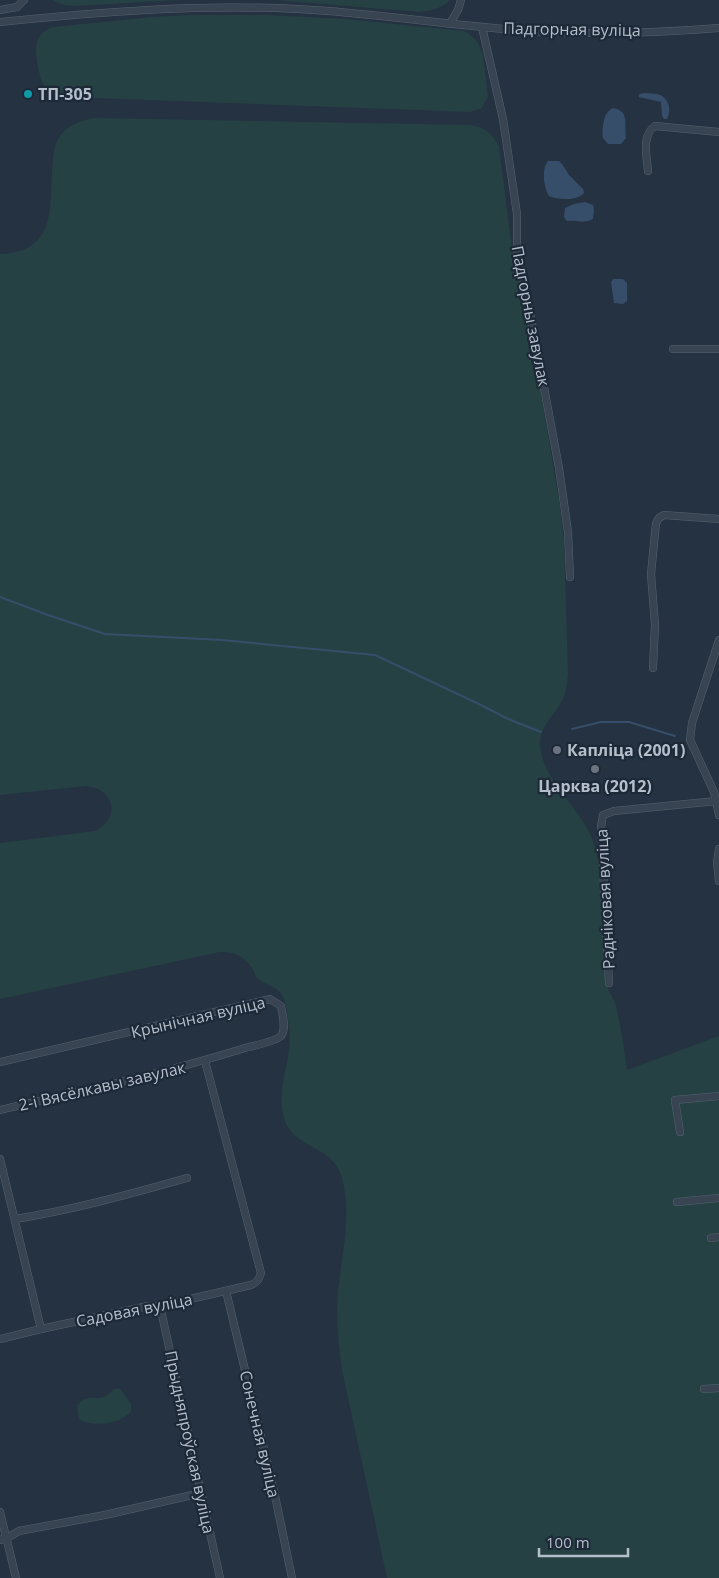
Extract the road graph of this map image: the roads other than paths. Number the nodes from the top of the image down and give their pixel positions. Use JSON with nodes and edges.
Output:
{"nodes":[{"id":1,"x":24,"y":0,"type":"edge"},
{"id":2,"x":461,"y":0,"type":"edge"},
{"id":3,"x":0,"y":10,"type":"edge"},
{"id":4,"x":0,"y":22,"type":"edge"},
{"id":5,"x":450,"y":23,"type":"junction"},
{"id":6,"x":482,"y":27,"type":"junction"},
{"id":7,"x":719,"y":28,"type":"edge"},
{"id":8,"x":719,"y":132,"type":"edge"},
{"id":9,"x":648,"y":172,"type":"dead end"},
{"id":10,"x":674,"y":349,"type":"dead end"},
{"id":11,"x":719,"y":349,"type":"edge"},
{"id":12,"x":719,"y":518,"type":"edge"},
{"id":13,"x":570,"y":576,"type":"dead end"},
{"id":14,"x":719,"y":640,"type":"edge"},
{"id":15,"x":653,"y":668,"type":"dead end"},
{"id":16,"x":717,"y":801,"type":"junction"},
{"id":17,"x":719,"y":815,"type":"edge"},
{"id":18,"x":719,"y":849,"type":"edge"},
{"id":19,"x":719,"y":882,"type":"edge"},
{"id":20,"x":609,"y":983,"type":"dead end"},
{"id":21,"x":205,"y":1061,"type":"junction"},
{"id":22,"x":0,"y":1062,"type":"edge"},
{"id":23,"x":719,"y":1096,"type":"edge"},
{"id":24,"x":0,"y":1110,"type":"edge"},
{"id":25,"x":680,"y":1132,"type":"dead end"},
{"id":26,"x":0,"y":1160,"type":"edge"},
{"id":27,"x":187,"y":1178,"type":"dead end"},
{"id":28,"x":719,"y":1198,"type":"edge"},
{"id":29,"x":677,"y":1202,"type":"dead end"},
{"id":30,"x":15,"y":1219,"type":"junction"},
{"id":31,"x":719,"y":1236,"type":"edge"},
{"id":32,"x":710,"y":1238,"type":"dead end"},
{"id":33,"x":226,"y":1291,"type":"junction"},
{"id":34,"x":160,"y":1306,"type":"junction"},
{"id":35,"x":41,"y":1329,"type":"junction"},
{"id":36,"x":0,"y":1339,"type":"edge"},
{"id":37,"x":719,"y":1388,"type":"edge"},
{"id":38,"x":704,"y":1389,"type":"dead end"},
{"id":39,"x":201,"y":1493,"type":"junction"},
{"id":40,"x":0,"y":1512,"type":"edge"},
{"id":41,"x":3,"y":1539,"type":"edge"},
{"id":42,"x":16,"y":1578,"type":"edge"},
{"id":43,"x":220,"y":1578,"type":"edge"},
{"id":44,"x":292,"y":1578,"type":"edge"}],
"edges":[{"from":1,"to":3,"type":"street"},
{"from":2,"to":5,"type":"street"},
{"from":4,"to":5,"type":"street","name":"Падгорная вуліца"},
{"from":5,"to":6,"type":"street","name":"Падгорная вуліца"},
{"from":6,"to":7,"type":"street","name":"Падгорная вуліца"},
{"from":6,"to":13,"type":"street","name":"Падгорны завулак"},
{"from":8,"to":9,"type":"street"},
{"from":10,"to":11,"type":"street"},
{"from":12,"to":15,"type":"street"},
{"from":14,"to":16,"type":"street"},
{"from":16,"to":17,"type":"street"},
{"from":16,"to":20,"type":"street","name":"Радніковая вуліца"},
{"from":18,"to":19,"type":"street"},
{"from":21,"to":22,"type":"street","name":"Крынічная вуліца"},
{"from":21,"to":24,"type":"street","name":"2-і Вясёлкавы завулак"},
{"from":21,"to":33,"type":"street","name":"Садовая вуліца"},
{"from":23,"to":25,"type":"street"},
{"from":26,"to":30,"type":"street"},
{"from":27,"to":30,"type":"street"},
{"from":28,"to":29,"type":"street"},
{"from":30,"to":35,"type":"street"},
{"from":31,"to":32,"type":"street"},
{"from":33,"to":34,"type":"street","name":"Садовая вуліца"},
{"from":33,"to":44,"type":"street","name":"Сонечная вуліца"},
{"from":34,"to":35,"type":"street","name":"Садовая вуліца"},
{"from":34,"to":39,"type":"street","name":"Прыдняпроўская вуліца"},
{"from":35,"to":36,"type":"street","name":"Садовая вуліца"},
{"from":37,"to":38,"type":"street"},
{"from":39,"to":41,"type":"street"},
{"from":39,"to":43,"type":"street","name":"Прыдняпроўская вуліца"},
{"from":40,"to":41,"type":"street"},
{"from":41,"to":42,"type":"street"}]}
